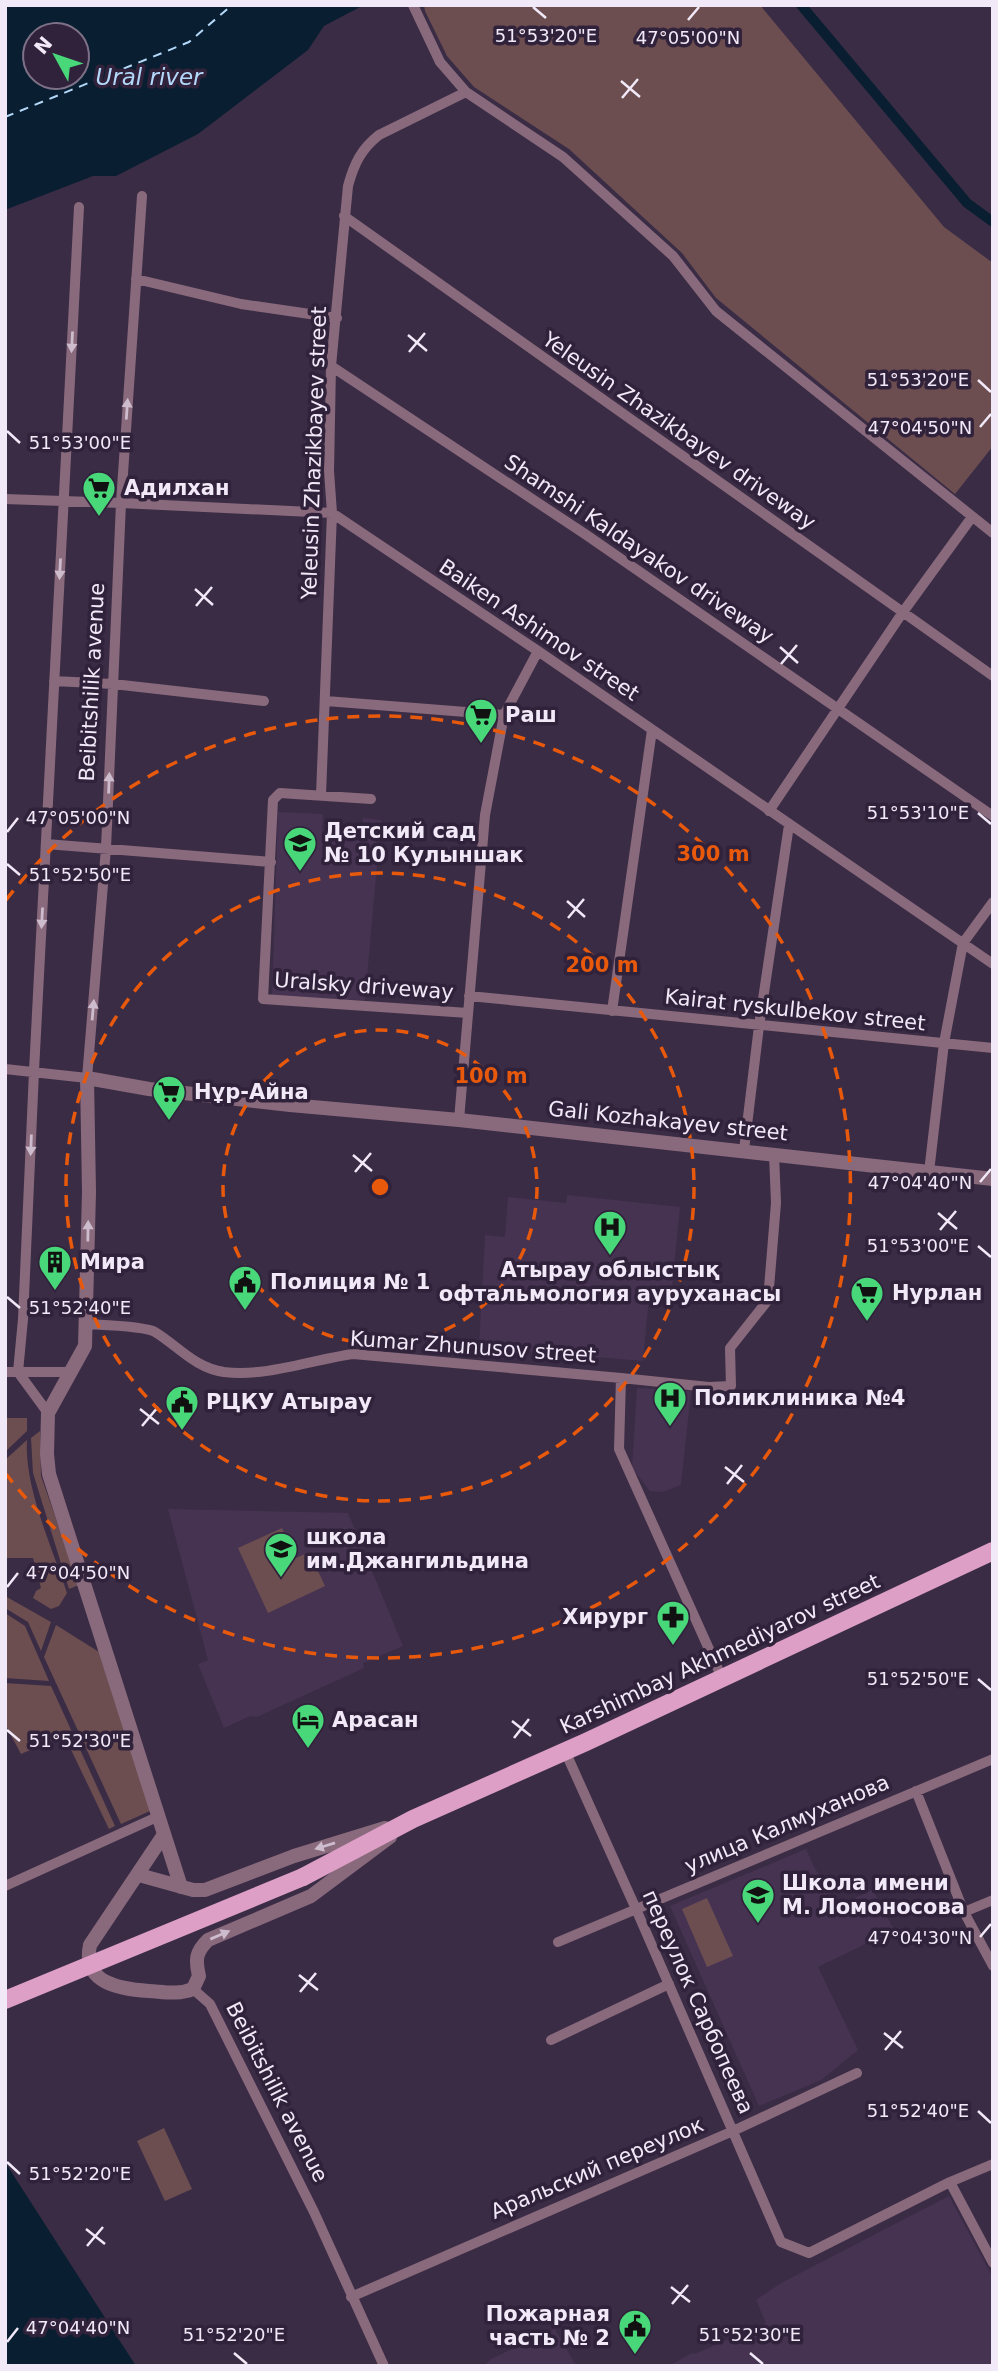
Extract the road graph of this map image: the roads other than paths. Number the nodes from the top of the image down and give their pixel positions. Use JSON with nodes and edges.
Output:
{"nodes":[{"id":1,"x":413,"y":5,"type":"edge"},
{"id":2,"x":466,"y":92,"type":"junction"},
{"id":3,"x":142,"y":196,"type":"dead end"},
{"id":4,"x":79,"y":207,"type":"dead end"},
{"id":5,"x":344,"y":216,"type":"junction"},
{"id":6,"x":136,"y":279,"type":"junction"},
{"id":7,"x":337,"y":318,"type":"junction"},
{"id":8,"x":331,"y":366,"type":"junction"},
{"id":9,"x":5,"y":499,"type":"edge"},
{"id":10,"x":64,"y":502,"type":"junction"},
{"id":11,"x":121,"y":503,"type":"junction"},
{"id":12,"x":332,"y":513,"type":"junction"},
{"id":13,"x":972,"y":517,"type":"junction"},
{"id":14,"x":993,"y":533,"type":"edge"},
{"id":15,"x":903,"y":611,"type":"junction"},
{"id":16,"x":538,"y":651,"type":"junction"},
{"id":17,"x":993,"y":676,"type":"edge"},
{"id":18,"x":54,"y":681,"type":"junction"},
{"id":19,"x":113,"y":684,"type":"junction"},
{"id":20,"x":264,"y":701,"type":"dead end"},
{"id":21,"x":326,"y":701,"type":"junction"},
{"id":22,"x":839,"y":708,"type":"junction"},
{"id":23,"x":504,"y":715,"type":"junction"},
{"id":24,"x":652,"y":730,"type":"junction"},
{"id":25,"x":321,"y":795,"type":"junction"},
{"id":26,"x":371,"y":799,"type":"dead end"},
{"id":27,"x":769,"y":811,"type":"junction"},
{"id":28,"x":993,"y":816,"type":"edge"},
{"id":29,"x":789,"y":825,"type":"junction"},
{"id":30,"x":46,"y":844,"type":"junction"},
{"id":31,"x":106,"y":848,"type":"junction"},
{"id":32,"x":271,"y":862,"type":"junction"},
{"id":33,"x":993,"y":902,"type":"edge"},
{"id":34,"x":963,"y":943,"type":"junction"},
{"id":35,"x":993,"y":964,"type":"edge"},
{"id":36,"x":469,"y":996,"type":"junction"},
{"id":37,"x":612,"y":1011,"type":"junction"},
{"id":38,"x":468,"y":1013,"type":"junction"},
{"id":39,"x":759,"y":1026,"type":"junction"},
{"id":40,"x":944,"y":1044,"type":"junction"},
{"id":41,"x":993,"y":1048,"type":"edge"},
{"id":42,"x":5,"y":1069,"type":"edge"},
{"id":43,"x":34,"y":1071,"type":"junction"},
{"id":44,"x":87,"y":1078,"type":"junction"},
{"id":45,"x":459,"y":1120,"type":"junction"},
{"id":46,"x":744,"y":1150,"type":"junction"},
{"id":47,"x":774,"y":1154,"type":"junction"},
{"id":48,"x":929,"y":1171,"type":"junction"},
{"id":49,"x":993,"y":1179,"type":"edge"},
{"id":50,"x":85,"y":1324,"type":"junction"},
{"id":51,"x":5,"y":1372,"type":"edge"},
{"id":52,"x":18,"y":1372,"type":"junction"},
{"id":53,"x":71,"y":1372,"type":"junction"},
{"id":54,"x":621,"y":1378,"type":"junction"},
{"id":55,"x":48,"y":1413,"type":"junction"},
{"id":56,"x":993,"y":1551,"type":"edge"},
{"id":57,"x":722,"y":1678,"type":"junction"},
{"id":58,"x":565,"y":1751,"type":"junction"},
{"id":59,"x":993,"y":1759,"type":"edge"},
{"id":60,"x":916,"y":1791,"type":"junction"},
{"id":61,"x":157,"y":1817,"type":"junction"},
{"id":62,"x":414,"y":1819,"type":"junction"},
{"id":63,"x":163,"y":1836,"type":"junction"},
{"id":64,"x":139,"y":1875,"type":"junction"},
{"id":65,"x":5,"y":1886,"type":"edge"},
{"id":66,"x":181,"y":1887,"type":"junction"},
{"id":67,"x":993,"y":1900,"type":"edge"},
{"id":68,"x":636,"y":1909,"type":"junction"},
{"id":69,"x":964,"y":1912,"type":"junction"},
{"id":70,"x":558,"y":1942,"type":"dead end"},
{"id":71,"x":993,"y":1966,"type":"edge"},
{"id":72,"x":669,"y":1984,"type":"junction"},
{"id":73,"x":193,"y":1989,"type":"junction"},
{"id":74,"x":5,"y":2000,"type":"edge"},
{"id":75,"x":551,"y":2040,"type":"dead end"},
{"id":76,"x":857,"y":2073,"type":"dead end"},
{"id":77,"x":733,"y":2131,"type":"junction"},
{"id":78,"x":993,"y":2164,"type":"edge"},
{"id":79,"x":950,"y":2182,"type":"junction"},
{"id":80,"x":993,"y":2263,"type":"edge"},
{"id":81,"x":351,"y":2297,"type":"junction"},
{"id":82,"x":384,"y":2366,"type":"edge"}],
"edges":[{"from":1,"to":2,"type":"street"},
{"from":2,"to":5,"type":"street","name":"Yeleusin Zhazikbayev street"},
{"from":2,"to":13,"type":"street"},
{"from":3,"to":6,"type":"street","name":"Beibitshilik avenue"},
{"from":4,"to":10,"type":"street","name":"Beibitshilik avenue","one_way":true},
{"from":5,"to":7,"type":"street","name":"Yeleusin Zhazikbayev street"},
{"from":5,"to":15,"type":"street","name":"Yeleusin Zhazikbayev driveway"},
{"from":6,"to":7,"type":"street"},
{"from":11,"to":6,"type":"street","name":"Beibitshilik avenue","one_way":true},
{"from":7,"to":8,"type":"street","name":"Yeleusin Zhazikbayev street"},
{"from":8,"to":12,"type":"street","name":"Yeleusin Zhazikbayev street"},
{"from":8,"to":22,"type":"street","name":"Shamshi Kaldayakov driveway"},
{"from":9,"to":10,"type":"street"},
{"from":10,"to":11,"type":"street"},
{"from":10,"to":18,"type":"street","name":"Beibitshilik avenue","one_way":true},
{"from":11,"to":12,"type":"street"},
{"from":11,"to":19,"type":"street","name":"Beibitshilik avenue"},
{"from":12,"to":16,"type":"street","name":"Baiken Ashimov street"},
{"from":12,"to":21,"type":"street","name":"Yeleusin Zhazikbayev street"},
{"from":13,"to":14,"type":"street"},
{"from":13,"to":15,"type":"street"},
{"from":15,"to":17,"type":"street","name":"Yeleusin Zhazikbayev driveway"},
{"from":15,"to":22,"type":"street"},
{"from":16,"to":23,"type":"street"},
{"from":16,"to":24,"type":"street","name":"Baiken Ashimov street"},
{"from":18,"to":19,"type":"street"},
{"from":18,"to":30,"type":"street","name":"Beibitshilik avenue"},
{"from":19,"to":20,"type":"street"},
{"from":31,"to":19,"type":"street","name":"Beibitshilik avenue","one_way":true},
{"from":21,"to":23,"type":"street"},
{"from":21,"to":25,"type":"street","name":"Yeleusin Zhazikbayev street"},
{"from":22,"to":27,"type":"street"},
{"from":22,"to":28,"type":"street","name":"Shamshi Kaldayakov driveway"},
{"from":23,"to":36,"type":"street"},
{"from":24,"to":27,"type":"street","name":"Baiken Ashimov street"},
{"from":24,"to":37,"type":"street"},
{"from":25,"to":26,"type":"street","name":"Uralsky driveway"},
{"from":25,"to":32,"type":"street","name":"Uralsky driveway"},
{"from":27,"to":29,"type":"street","name":"Baiken Ashimov street"},
{"from":29,"to":34,"type":"street","name":"Baiken Ashimov street"},
{"from":29,"to":39,"type":"street"},
{"from":30,"to":31,"type":"street"},
{"from":30,"to":43,"type":"street","name":"Beibitshilik avenue","one_way":true},
{"from":31,"to":32,"type":"street"},
{"from":44,"to":31,"type":"street","name":"Beibitshilik avenue","one_way":true},
{"from":32,"to":38,"type":"street","name":"Uralsky driveway"},
{"from":33,"to":34,"type":"street"},
{"from":34,"to":35,"type":"street","name":"Baiken Ashimov street"},
{"from":34,"to":40,"type":"street"},
{"from":36,"to":37,"type":"street","name":"Kairat ryskulbekov street"},
{"from":36,"to":38,"type":"street"},
{"from":37,"to":39,"type":"street","name":"Kairat ryskulbekov street"},
{"from":38,"to":45,"type":"street"},
{"from":39,"to":40,"type":"street","name":"Kairat ryskulbekov street"},
{"from":39,"to":46,"type":"street"},
{"from":40,"to":41,"type":"street","name":"Kairat ryskulbekov street"},
{"from":40,"to":48,"type":"street"},
{"from":42,"to":43,"type":"street","name":"Gali Kozhakayev street"},
{"from":43,"to":44,"type":"street","name":"Gali Kozhakayev street"},
{"from":43,"to":52,"type":"street","name":"Beibitshilik avenue","one_way":true},
{"from":44,"to":45,"type":"street","name":"Gali Kozhakayev street"},
{"from":50,"to":44,"type":"street","name":"Beibitshilik avenue","one_way":true},
{"from":45,"to":46,"type":"street","name":"Gali Kozhakayev street"},
{"from":46,"to":47,"type":"street","name":"Gali Kozhakayev street"},
{"from":47,"to":48,"type":"street","name":"Gali Kozhakayev street"},
{"from":47,"to":54,"type":"street","name":"Kumar Zhunusov street"},
{"from":48,"to":49,"type":"street","name":"Gali Kozhakayev street"},
{"from":50,"to":53,"type":"street","name":"Beibitshilik avenue"},
{"from":50,"to":54,"type":"street","name":"Kumar Zhunusov street"},
{"from":51,"to":52,"type":"street"},
{"from":52,"to":53,"type":"street"},
{"from":52,"to":55,"type":"street"},
{"from":53,"to":55,"type":"street","name":"Beibitshilik avenue"},
{"from":54,"to":57,"type":"street"},
{"from":55,"to":61,"type":"street","name":"Beibitshilik avenue"},
{"from":56,"to":57,"type":"main road","name":"Karshimbay Akhmediyarov street"},
{"from":57,"to":58,"type":"main road","name":"Karshimbay Akhmediyarov street"},
{"from":58,"to":62,"type":"main road","name":"Karshimbay Akhmediyarov street"},
{"from":58,"to":68,"type":"street","name":"переулок Сарбопеева"},
{"from":59,"to":60,"type":"street","name":"улица Калмуханова"},
{"from":60,"to":68,"type":"street","name":"улица Калмуханова"},
{"from":60,"to":69,"type":"street"},
{"from":61,"to":63,"type":"street","name":"Beibitshilik avenue"},
{"from":61,"to":65,"type":"street"},
{"from":62,"to":66,"type":"street","one_way":true},
{"from":73,"to":62,"type":"street","one_way":true},
{"from":62,"to":74,"type":"main road","name":"Karshimbay Akhmediyarov street","bridge":true},
{"from":63,"to":64,"type":"street"},
{"from":63,"to":66,"type":"street","name":"Beibitshilik avenue"},
{"from":64,"to":66,"type":"street"},
{"from":64,"to":73,"type":"street"},
{"from":67,"to":69,"type":"street"},
{"from":68,"to":70,"type":"street","name":"улица Калмуханова"},
{"from":68,"to":72,"type":"street","name":"переулок Сарбопеева"},
{"from":69,"to":71,"type":"street"},
{"from":72,"to":75,"type":"street"},
{"from":72,"to":77,"type":"street","name":"переулок Сарбопеева"},
{"from":73,"to":81,"type":"street","name":"Beibitshilik avenue"},
{"from":76,"to":77,"type":"street","name":"Аральский переулок"},
{"from":77,"to":79,"type":"street","name":"переулок Сарбопеева"},
{"from":77,"to":81,"type":"street","name":"Аральский переулок"},
{"from":78,"to":79,"type":"street"},
{"from":79,"to":80,"type":"street"},
{"from":81,"to":82,"type":"street","name":"Beibitshilik avenue"}]}
